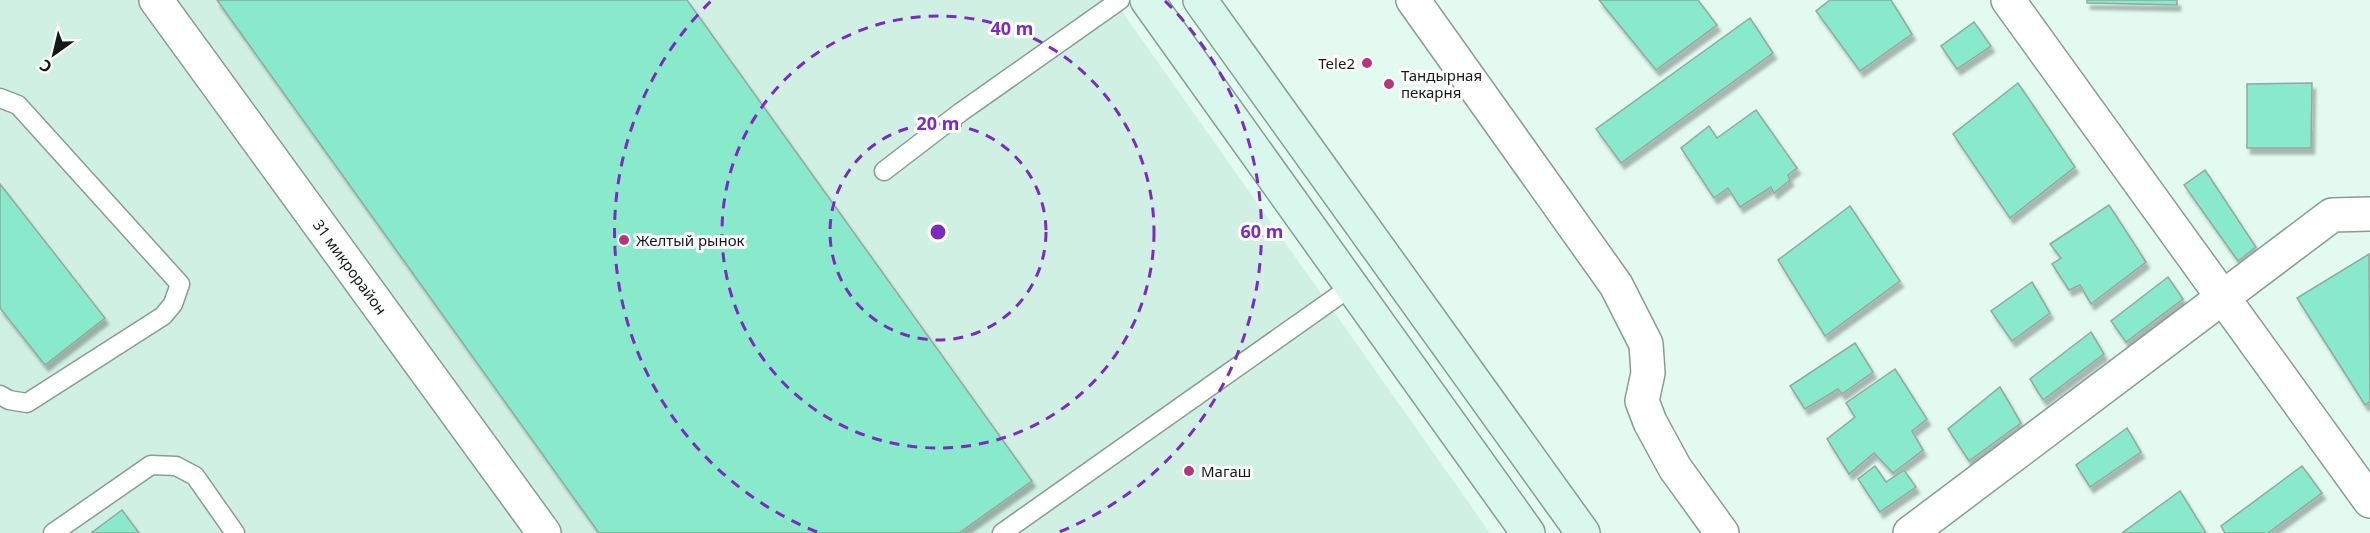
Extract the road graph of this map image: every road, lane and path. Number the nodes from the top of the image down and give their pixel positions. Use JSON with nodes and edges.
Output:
{"nodes":[{"id":1,"x":156,"y":0,"type":"edge"},
{"id":2,"x":1120,"y":0,"type":"edge"},
{"id":3,"x":1147,"y":0,"type":"edge"},
{"id":4,"x":1200,"y":0,"type":"edge"},
{"id":5,"x":1413,"y":0,"type":"edge"},
{"id":6,"x":2008,"y":0,"type":"edge"},
{"id":7,"x":0,"y":98,"type":"edge"},
{"id":8,"x":884,"y":171,"type":"dead end"},
{"id":9,"x":2370,"y":214,"type":"edge"},
{"id":10,"x":1352,"y":286,"type":"junction"},
{"id":11,"x":2224,"y":298,"type":"junction"},
{"id":12,"x":0,"y":395,"type":"edge"},
{"id":13,"x":2370,"y":501,"type":"edge"},
{"id":14,"x":53,"y":533,"type":"edge"},
{"id":15,"x":235,"y":533,"type":"edge"},
{"id":16,"x":544,"y":533,"type":"edge"},
{"id":17,"x":1002,"y":533,"type":"edge"},
{"id":18,"x":1528,"y":533,"type":"edge"},
{"id":19,"x":1583,"y":533,"type":"edge"},
{"id":20,"x":1722,"y":533,"type":"edge"},
{"id":21,"x":1910,"y":533,"type":"edge"}],
"edges":[{"from":1,"to":16,"type":"street","name":"31 микрорайон"},
{"from":2,"to":8,"type":"lane"},
{"from":3,"to":10,"type":"main road"},
{"from":4,"to":19,"type":"main road"},
{"from":5,"to":20,"type":"street"},
{"from":6,"to":11,"type":"street"},
{"from":7,"to":12,"type":"lane"},
{"from":9,"to":11,"type":"street"},
{"from":10,"to":17,"type":"lane"},
{"from":10,"to":18,"type":"main road"},
{"from":11,"to":13,"type":"street"},
{"from":11,"to":21,"type":"street"},
{"from":14,"to":15,"type":"lane"}]}
